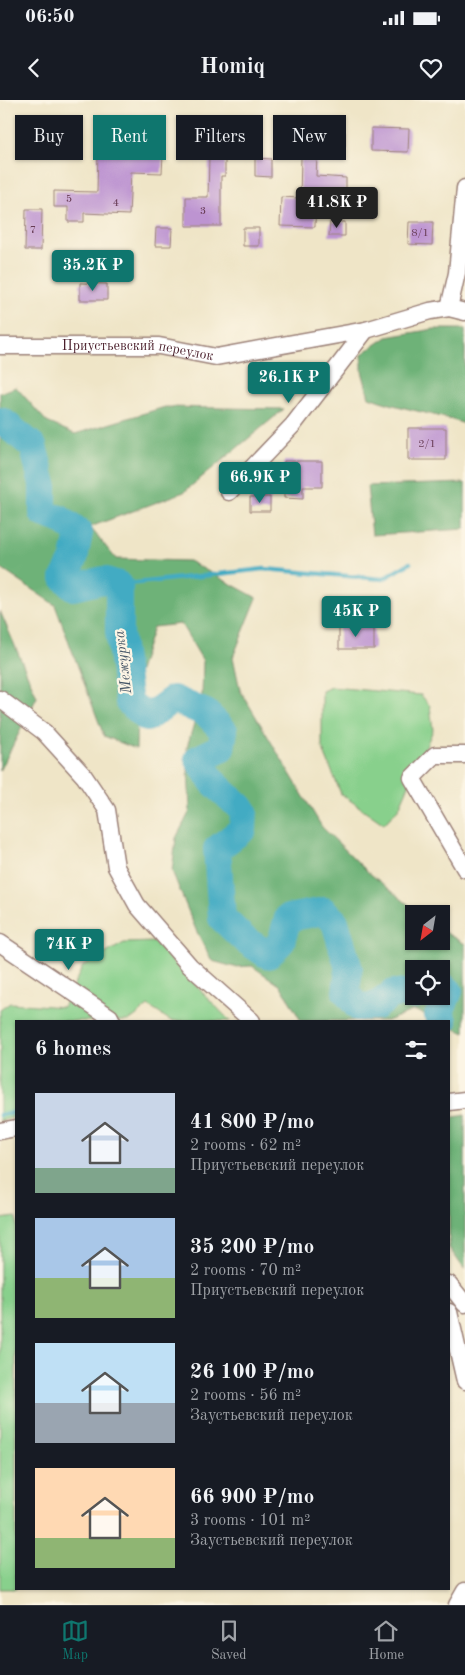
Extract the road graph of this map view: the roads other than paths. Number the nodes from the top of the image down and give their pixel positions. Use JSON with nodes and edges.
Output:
{"nodes":[{"id":1,"x":465,"y":188,"type":"edge"},
{"id":2,"x":457,"y":310,"type":"edge"},
{"id":3,"x":366,"y":330,"type":"junction"},
{"id":4,"x":0,"y":346,"type":"edge"},
{"id":5,"x":229,"y":492,"type":"dead end"},
{"id":6,"x":0,"y":699,"type":"edge"},
{"id":7,"x":465,"y":755,"type":"edge"},
{"id":8,"x":465,"y":869,"type":"edge"},
{"id":9,"x":0,"y":943,"type":"edge"},
{"id":10,"x":112,"y":1020,"type":"edge"},
{"id":11,"x":251,"y":1020,"type":"edge"},
{"id":12,"x":465,"y":1100,"type":"edge"},
{"id":13,"x":450,"y":1102,"type":"edge"},
{"id":14,"x":15,"y":1128,"type":"edge"},
{"id":15,"x":0,"y":1131,"type":"edge"},
{"id":16,"x":450,"y":1285,"type":"edge"},
{"id":17,"x":465,"y":1304,"type":"edge"},
{"id":18,"x":450,"y":1316,"type":"edge"},
{"id":19,"x":465,"y":1381,"type":"edge"},
{"id":20,"x":465,"y":1591,"type":"edge"},
{"id":21,"x":457,"y":1605,"type":"edge"}],
"edges":[{"from":1,"to":2,"type":"street"},
{"from":2,"to":3,"type":"street","name":"Приустьевский переулок"},
{"from":3,"to":4,"type":"street","name":"Приустьевский переулок"},
{"from":3,"to":5,"type":"street"},
{"from":6,"to":11,"type":"street"},
{"from":7,"to":8,"type":"street"},
{"from":9,"to":10,"type":"street"},
{"from":12,"to":13,"type":"street"},
{"from":14,"to":15,"type":"street"},
{"from":16,"to":17,"type":"street"},
{"from":18,"to":19,"type":"street"},
{"from":20,"to":21,"type":"street"}]}
